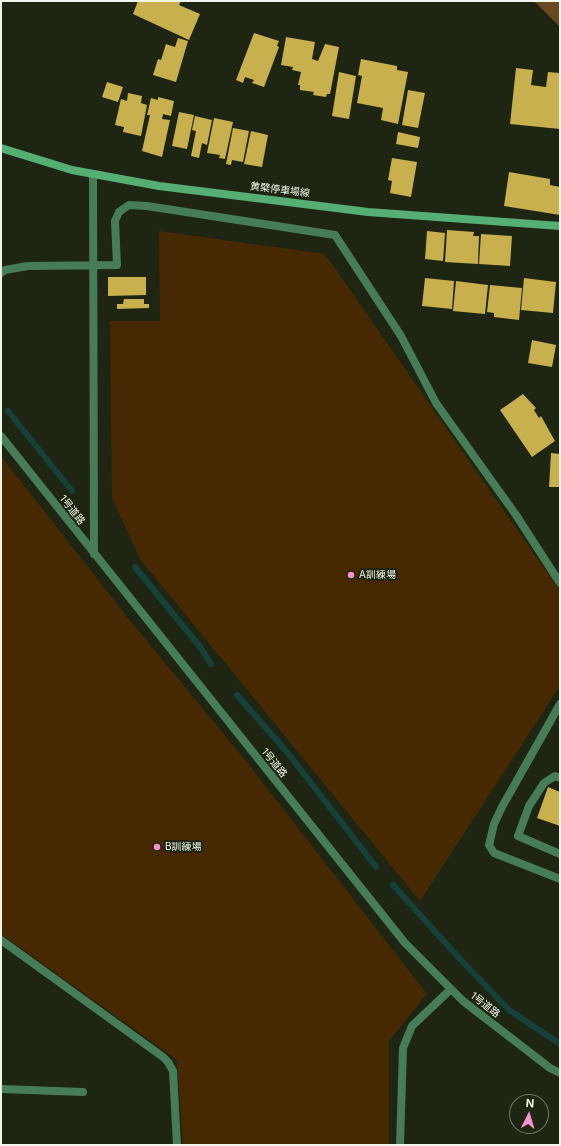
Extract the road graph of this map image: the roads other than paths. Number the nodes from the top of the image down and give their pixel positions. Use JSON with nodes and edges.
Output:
{"nodes":[{"id":1,"x":1,"y":148,"type":"edge"},
{"id":2,"x":92,"y":174,"type":"junction"},
{"id":3,"x":560,"y":226,"type":"edge"},
{"id":4,"x":94,"y":265,"type":"junction"},
{"id":5,"x":1,"y":274,"type":"edge"},
{"id":6,"x":1,"y":436,"type":"edge"},
{"id":7,"x":94,"y":554,"type":"junction"},
{"id":8,"x":560,"y":583,"type":"edge"},
{"id":9,"x":560,"y":704,"type":"edge"},
{"id":10,"x":560,"y":778,"type":"edge"},
{"id":11,"x":560,"y":854,"type":"edge"},
{"id":12,"x":560,"y":879,"type":"edge"},
{"id":13,"x":1,"y":940,"type":"edge"},
{"id":14,"x":452,"y":989,"type":"junction"},
{"id":15,"x":560,"y":1073,"type":"edge"},
{"id":16,"x":1,"y":1089,"type":"edge"},
{"id":17,"x":84,"y":1092,"type":"dead end"},
{"id":18,"x":177,"y":1145,"type":"edge"},
{"id":19,"x":400,"y":1145,"type":"edge"}],
"edges":[{"from":1,"to":2,"type":"main road","name":"黄檗停車場線"},
{"from":2,"to":3,"type":"main road","name":"黄檗停車場線"},
{"from":2,"to":4,"type":"lane"},
{"from":4,"to":5,"type":"lane"},
{"from":4,"to":7,"type":"lane"},
{"from":4,"to":8,"type":"lane"},
{"from":6,"to":7,"type":"lane","name":"1号道路"},
{"from":7,"to":14,"type":"lane","name":"1号道路"},
{"from":9,"to":12,"type":"lane"},
{"from":10,"to":11,"type":"lane"},
{"from":13,"to":18,"type":"lane"},
{"from":14,"to":15,"type":"lane","name":"1号道路"},
{"from":14,"to":19,"type":"lane"},
{"from":16,"to":17,"type":"lane"}]}
